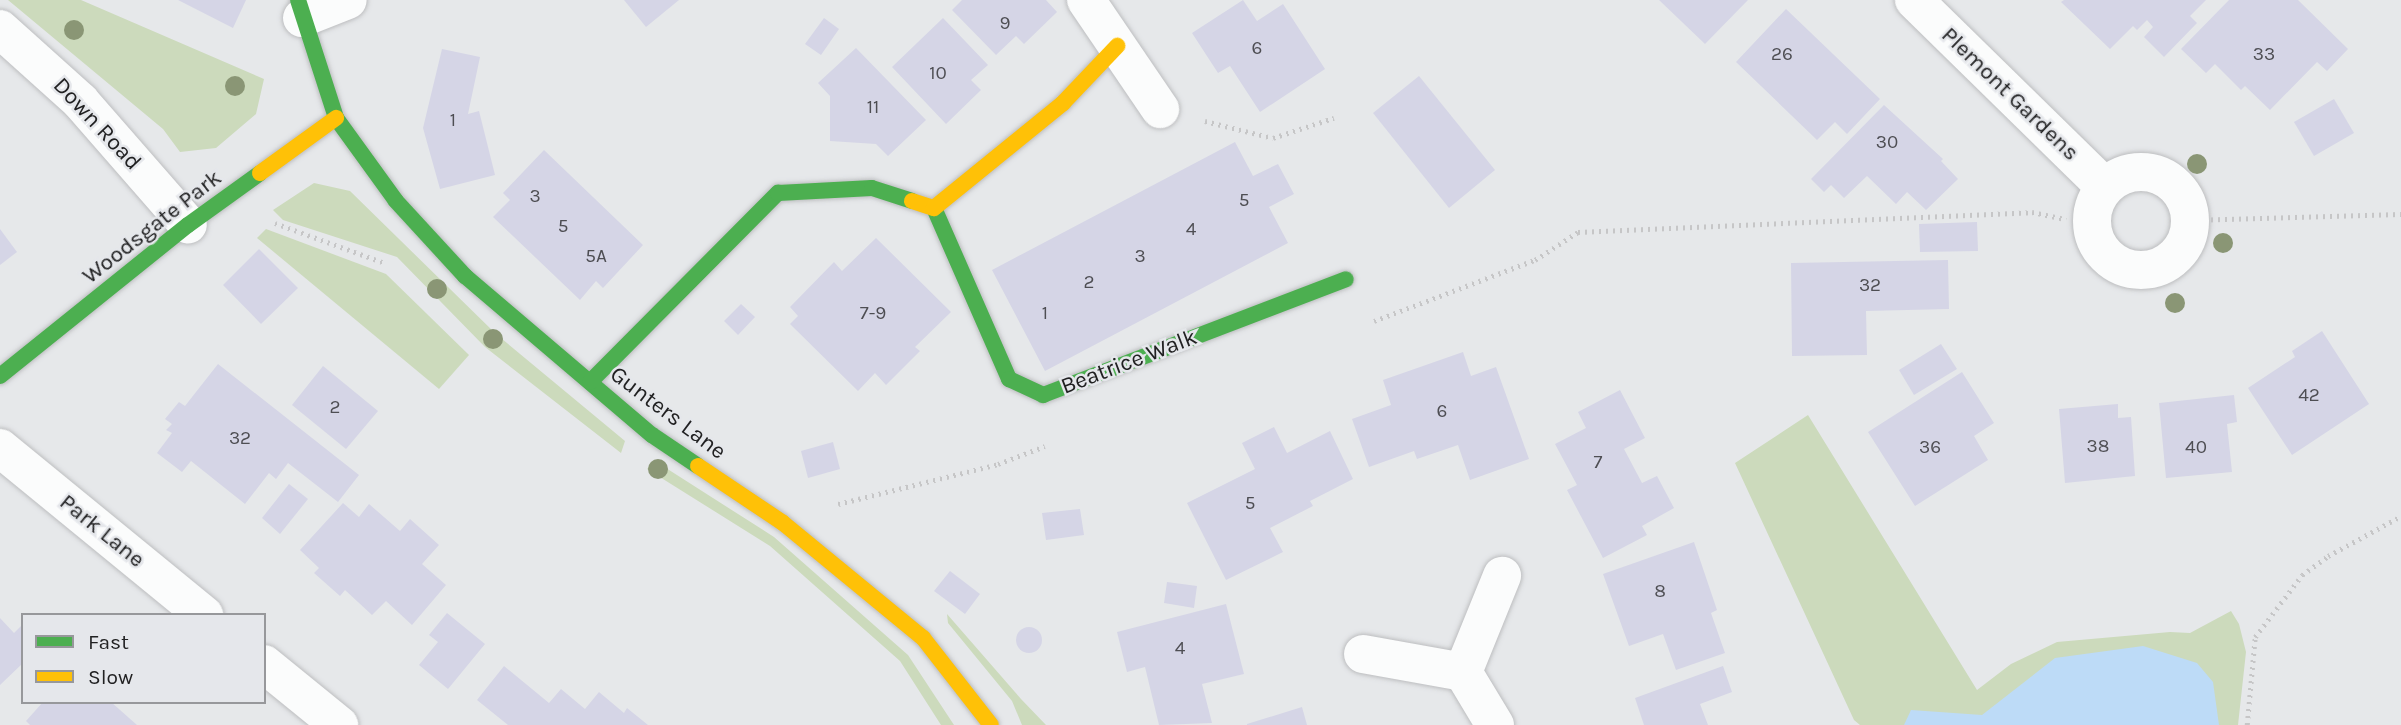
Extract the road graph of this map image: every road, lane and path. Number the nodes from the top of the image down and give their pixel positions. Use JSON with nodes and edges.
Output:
{"nodes":[{"id":1,"x":348,"y":0,"type":"edge"},
{"id":2,"x":1086,"y":0,"type":"edge"},
{"id":3,"x":1914,"y":0,"type":"edge"},
{"id":4,"x":300,"y":9,"type":"edge"},
{"id":5,"x":0,"y":29,"type":"edge"},
{"id":6,"x":1118,"y":46,"type":"junction"},
{"id":7,"x":1160,"y":109,"type":"joint"},
{"id":8,"x":336,"y":118,"type":"junction"},
{"id":9,"x":1334,"y":118,"type":"dead end"},
{"id":10,"x":2105,"y":187,"type":"junction"},
{"id":11,"x":934,"y":208,"type":"junction"},
{"id":12,"x":2401,"y":214,"type":"edge"},
{"id":13,"x":2190,"y":220,"type":"junction"},
{"id":14,"x":2091,"y":224,"type":"junction"},
{"id":15,"x":188,"y":225,"type":"junction"},
{"id":16,"x":1346,"y":279,"type":"dead end"},
{"id":17,"x":1368,"y":323,"type":"dead end"},
{"id":18,"x":0,"y":376,"type":"edge"},
{"id":19,"x":590,"y":382,"type":"junction"},
{"id":20,"x":1049,"y":444,"type":"dead end"},
{"id":21,"x":0,"y":448,"type":"edge"},
{"id":22,"x":2401,"y":516,"type":"edge"},
{"id":23,"x":783,"y":523,"type":"junction"},
{"id":24,"x":1502,"y":576,"type":"dead end"},
{"id":25,"x":202,"y":613,"type":"edge"},
{"id":26,"x":1363,"y":654,"type":"dead end"},
{"id":27,"x":266,"y":666,"type":"edge"},
{"id":28,"x":1463,"y":672,"type":"junction"},
{"id":29,"x":339,"y":725,"type":"edge"},
{"id":30,"x":991,"y":725,"type":"edge"},
{"id":31,"x":1495,"y":725,"type":"edge"},
{"id":32,"x":2247,"y":725,"type":"edge"}],
"edges":[{"from":1,"to":4,"type":"street"},
{"from":2,"to":6,"type":"street"},
{"from":3,"to":10,"type":"street","name":"Plemont Gardens"},
{"from":4,"to":8,"type":"street","name":"Gunters Lane"},
{"from":5,"to":15,"type":"street","name":"Down Road"},
{"from":6,"to":7,"type":"street"},
{"from":6,"to":11,"type":"street"},
{"from":7,"to":9,"type":"path"},
{"from":8,"to":15,"type":"street","name":"Woodsgate Park"},
{"from":8,"to":19,"type":"street","name":"Gunters Lane"},
{"from":10,"to":13,"type":"street"},
{"from":10,"to":14,"type":"street"},
{"from":11,"to":16,"type":"street","name":"Beatrice Walk"},
{"from":11,"to":19,"type":"street"},
{"from":12,"to":13,"type":"path"},
{"from":13,"to":14,"type":"street"},
{"from":14,"to":17,"type":"path"},
{"from":15,"to":18,"type":"street","name":"Woodsgate Park"},
{"from":19,"to":23,"type":"street","name":"Gunters Lane"},
{"from":20,"to":23,"type":"path"},
{"from":21,"to":25,"type":"street","name":"Park Lane"},
{"from":22,"to":32,"type":"path"},
{"from":23,"to":30,"type":"street","name":"Gunters Lane"},
{"from":24,"to":28,"type":"street"},
{"from":26,"to":28,"type":"street"},
{"from":27,"to":29,"type":"street"},
{"from":28,"to":31,"type":"street"}]}
